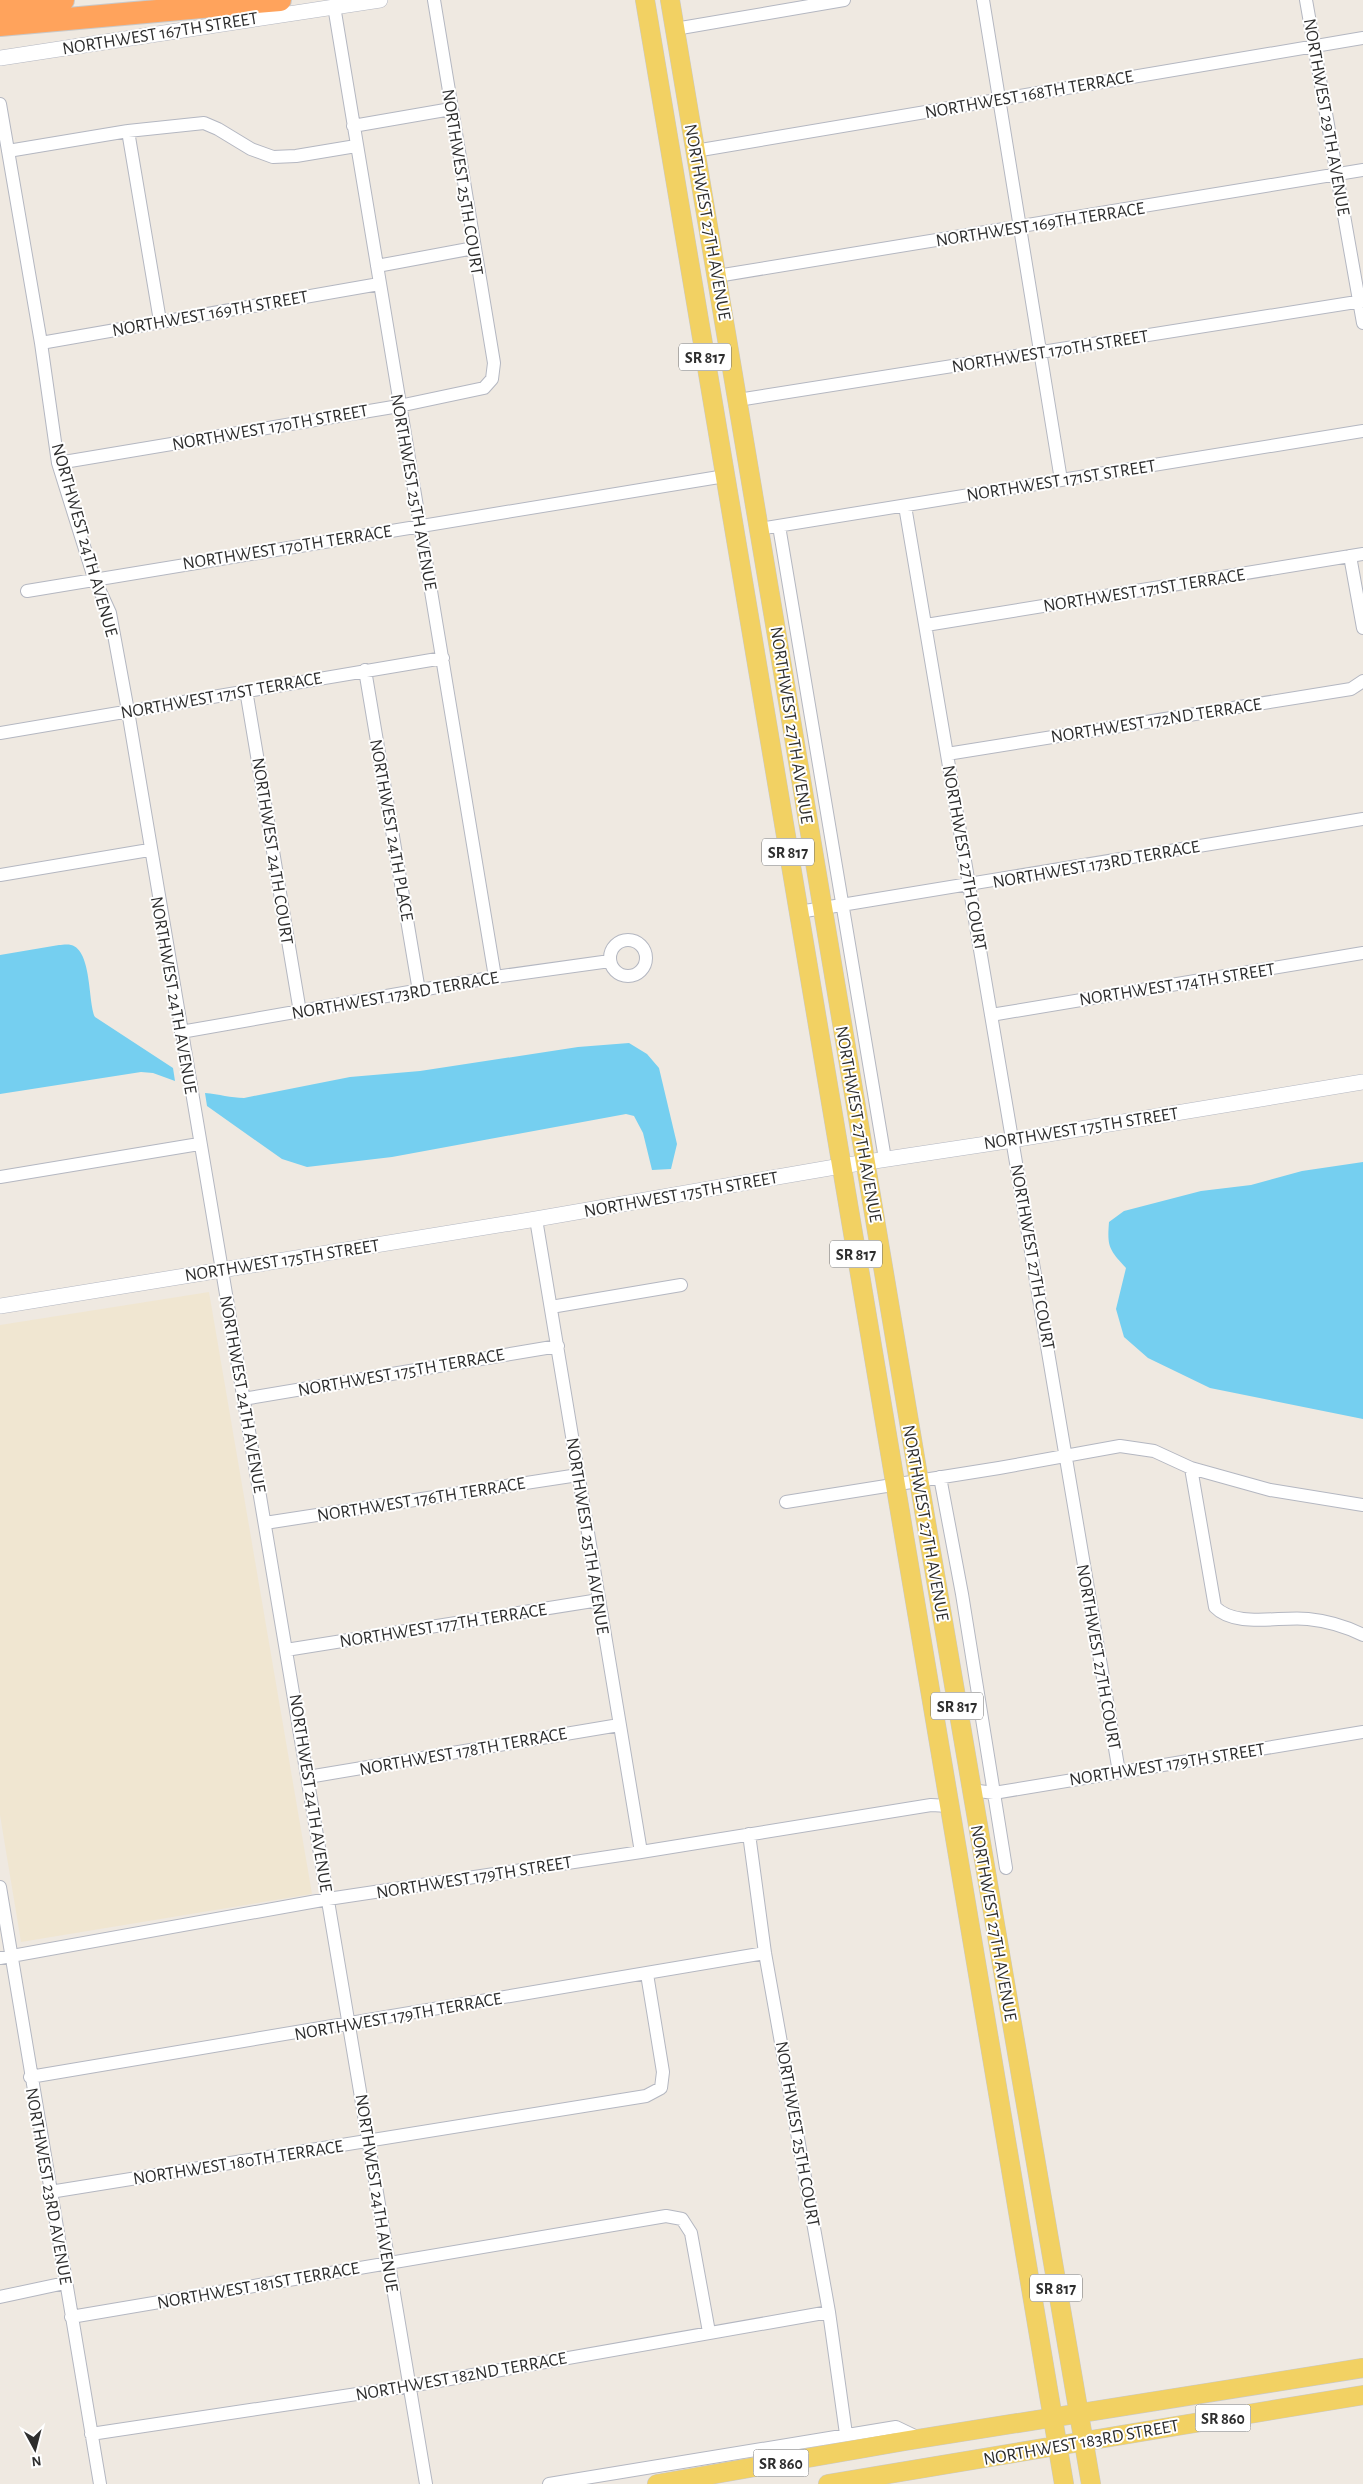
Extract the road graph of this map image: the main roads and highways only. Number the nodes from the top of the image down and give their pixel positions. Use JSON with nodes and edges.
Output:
{"nodes":[{"id":1,"x":63,"y":0,"type":"edge"},
{"id":2,"x":280,"y":0,"type":"edge"},
{"id":3,"x":645,"y":0,"type":"edge"},
{"id":4,"x":670,"y":0,"type":"edge"},
{"id":5,"x":0,"y":10,"type":"edge"},
{"id":6,"x":0,"y":25,"type":"edge"},
{"id":7,"x":686,"y":238,"type":"junction"},
{"id":8,"x":717,"y":276,"type":"junction"},
{"id":9,"x":694,"y":287,"type":"junction"},
{"id":10,"x":724,"y":322,"type":"junction"},
{"id":11,"x":725,"y":476,"type":"junction"},
{"id":12,"x":758,"y":522,"type":"junction"},
{"id":13,"x":786,"y":691,"type":"junction"},
{"id":14,"x":762,"y":695,"type":"junction"},
{"id":15,"x":942,"y":1761,"type":"junction"},
{"id":16,"x":971,"y":1790,"type":"junction"},
{"id":17,"x":949,"y":1806,"type":"junction"},
{"id":18,"x":980,"y":1839,"type":"junction"},
{"id":19,"x":1017,"y":2060,"type":"junction"},
{"id":20,"x":993,"y":2064,"type":"junction"},
{"id":21,"x":1363,"y":2368,"type":"edge"},
{"id":22,"x":1363,"y":2395,"type":"edge"},
{"id":23,"x":1078,"y":2413,"type":"junction"},
{"id":24,"x":1053,"y":2417,"type":"junction"},
{"id":25,"x":846,"y":2434,"type":"road end"},
{"id":26,"x":1084,"y":2442,"type":"junction"},
{"id":27,"x":1058,"y":2446,"type":"junction"},
{"id":28,"x":826,"y":2455,"type":"junction"},
{"id":29,"x":657,"y":2484,"type":"edge"},
{"id":30,"x":828,"y":2484,"type":"edge"},
{"id":31,"x":1064,"y":2484,"type":"edge"},
{"id":32,"x":1091,"y":2484,"type":"edge"}],
"edges":[{"from":1,"to":5,"type":"highway"},
{"from":2,"to":6,"type":"highway"},
{"from":3,"to":7,"type":"main road","name":"NORTHWEST 27TH AVENUE","number":"SR 817"},
{"from":4,"to":8,"type":"main road","name":"NORTHWEST 27TH AVENUE","number":"SR 817"},
{"from":7,"to":8,"type":"main road"},
{"from":7,"to":9,"type":"main road","name":"NORTHWEST 27TH AVENUE","number":"SR 817"},
{"from":8,"to":10,"type":"main road","name":"NORTHWEST 27TH AVENUE","number":"SR 817"},
{"from":9,"to":10,"type":"main road"},
{"from":9,"to":11,"type":"main road","name":"NORTHWEST 27TH AVENUE","number":"SR 817"},
{"from":10,"to":12,"type":"main road","name":"NORTHWEST 27TH AVENUE","number":"SR 817"},
{"from":11,"to":12,"type":"main road"},
{"from":11,"to":14,"type":"main road","name":"NORTHWEST 27TH AVENUE","number":"SR 817"},
{"from":12,"to":13,"type":"main road","name":"NORTHWEST 27TH AVENUE","number":"SR 817"},
{"from":13,"to":14,"type":"main road"},
{"from":13,"to":16,"type":"main road","name":"NORTHWEST 27TH AVENUE","number":"SR 817"},
{"from":14,"to":15,"type":"main road","name":"NORTHWEST 27TH AVENUE","number":"SR 817"},
{"from":15,"to":16,"type":"main road"},
{"from":15,"to":17,"type":"main road","name":"NORTHWEST 27TH AVENUE","number":"SR 817"},
{"from":16,"to":18,"type":"main road","name":"NORTHWEST 27TH AVENUE","number":"SR 817"},
{"from":17,"to":18,"type":"main road"},
{"from":17,"to":20,"type":"main road","name":"NORTHWEST 27TH AVENUE","number":"SR 817"},
{"from":18,"to":19,"type":"main road","name":"NORTHWEST 27TH AVENUE","number":"SR 817"},
{"from":19,"to":20,"type":"main road"},
{"from":19,"to":23,"type":"main road","name":"NORTHWEST 27TH AVENUE","number":"SR 817"},
{"from":20,"to":24,"type":"main road","name":"NORTHWEST 27TH AVENUE","number":"SR 817"},
{"from":21,"to":23,"type":"main road","name":"NORTHWEST 183RD STREET","number":"SR 860"},
{"from":22,"to":26,"type":"main road","name":"NORTHWEST 183RD STREET","number":"SR 860"},
{"from":23,"to":24,"type":"main road","name":"NORTHWEST 183RD STREET","number":"SR 860"},
{"from":23,"to":26,"type":"main road","name":"NORTHWEST 27TH AVENUE","number":"SR 817"},
{"from":24,"to":27,"type":"main road","name":"NORTHWEST 27TH AVENUE","number":"SR 817"},
{"from":24,"to":28,"type":"main road","name":"NORTHWEST 183RD STREET","number":"SR 860"},
{"from":25,"to":28,"type":"main road"},
{"from":26,"to":27,"type":"main road","name":"NORTHWEST 183RD STREET","number":"SR 860"},
{"from":26,"to":32,"type":"main road","name":"NORTHWEST 27TH AVENUE","number":"SR 817"},
{"from":27,"to":30,"type":"main road","name":"NORTHWEST 183RD STREET","number":"SR 860"},
{"from":27,"to":31,"type":"main road","name":"NORTHWEST 27TH AVENUE","number":"SR 817"},
{"from":28,"to":29,"type":"main road","name":"NORTHWEST 183RD STREET","number":"SR 860"}]}
